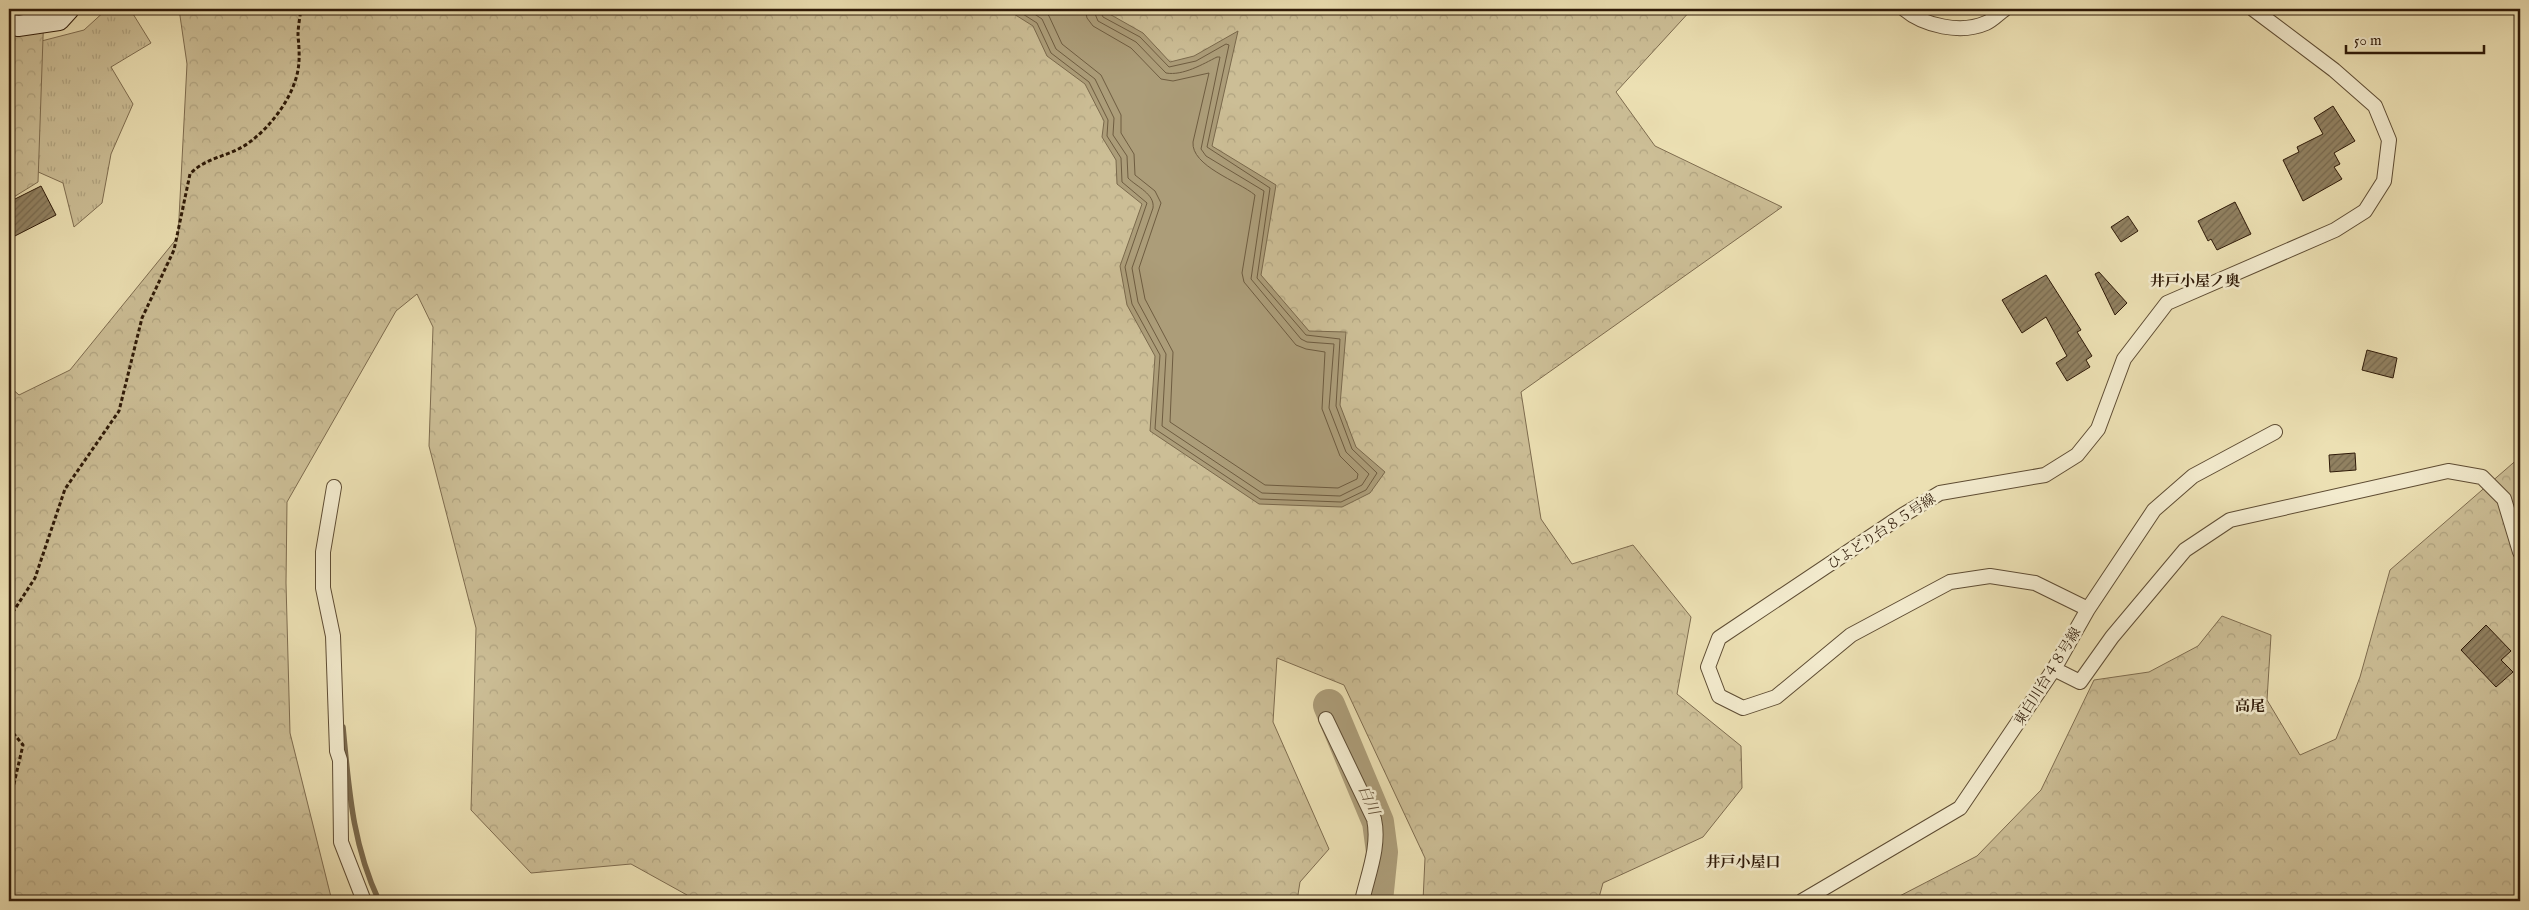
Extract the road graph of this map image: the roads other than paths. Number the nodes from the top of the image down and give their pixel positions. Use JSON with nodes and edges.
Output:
{"nodes":[{"id":1,"x":69,"y":9,"type":"edge"},
{"id":2,"x":1904,"y":9,"type":"edge"},
{"id":3,"x":2005,"y":9,"type":"edge"},
{"id":4,"x":2253,"y":9,"type":"edge"},
{"id":5,"x":9,"y":24,"type":"edge"},
{"id":6,"x":2275,"y":432,"type":"dead end"},
{"id":7,"x":334,"y":487,"type":"dead end"},
{"id":8,"x":2520,"y":552,"type":"edge"},
{"id":9,"x":2088,"y":608,"type":"junction"},
{"id":10,"x":2054,"y":669,"type":"junction"},
{"id":11,"x":1326,"y":719,"type":"dead end"},
{"id":12,"x":364,"y":901,"type":"edge"},
{"id":13,"x":1362,"y":901,"type":"edge"},
{"id":14,"x":1802,"y":901,"type":"edge"}],
"edges":[{"from":1,"to":5,"type":"street"},
{"from":2,"to":3,"type":"street"},
{"from":4,"to":9,"type":"street","name":"ひよどり台８５号線"},
{"from":6,"to":9,"type":"street","name":"東白川台４８号線"},
{"from":7,"to":12,"type":"street"},
{"from":8,"to":10,"type":"street"},
{"from":9,"to":10,"type":"street","name":"東白川台４８号線"},
{"from":10,"to":14,"type":"street","name":"東白川台４８号線"},
{"from":11,"to":13,"type":"street"}]}
